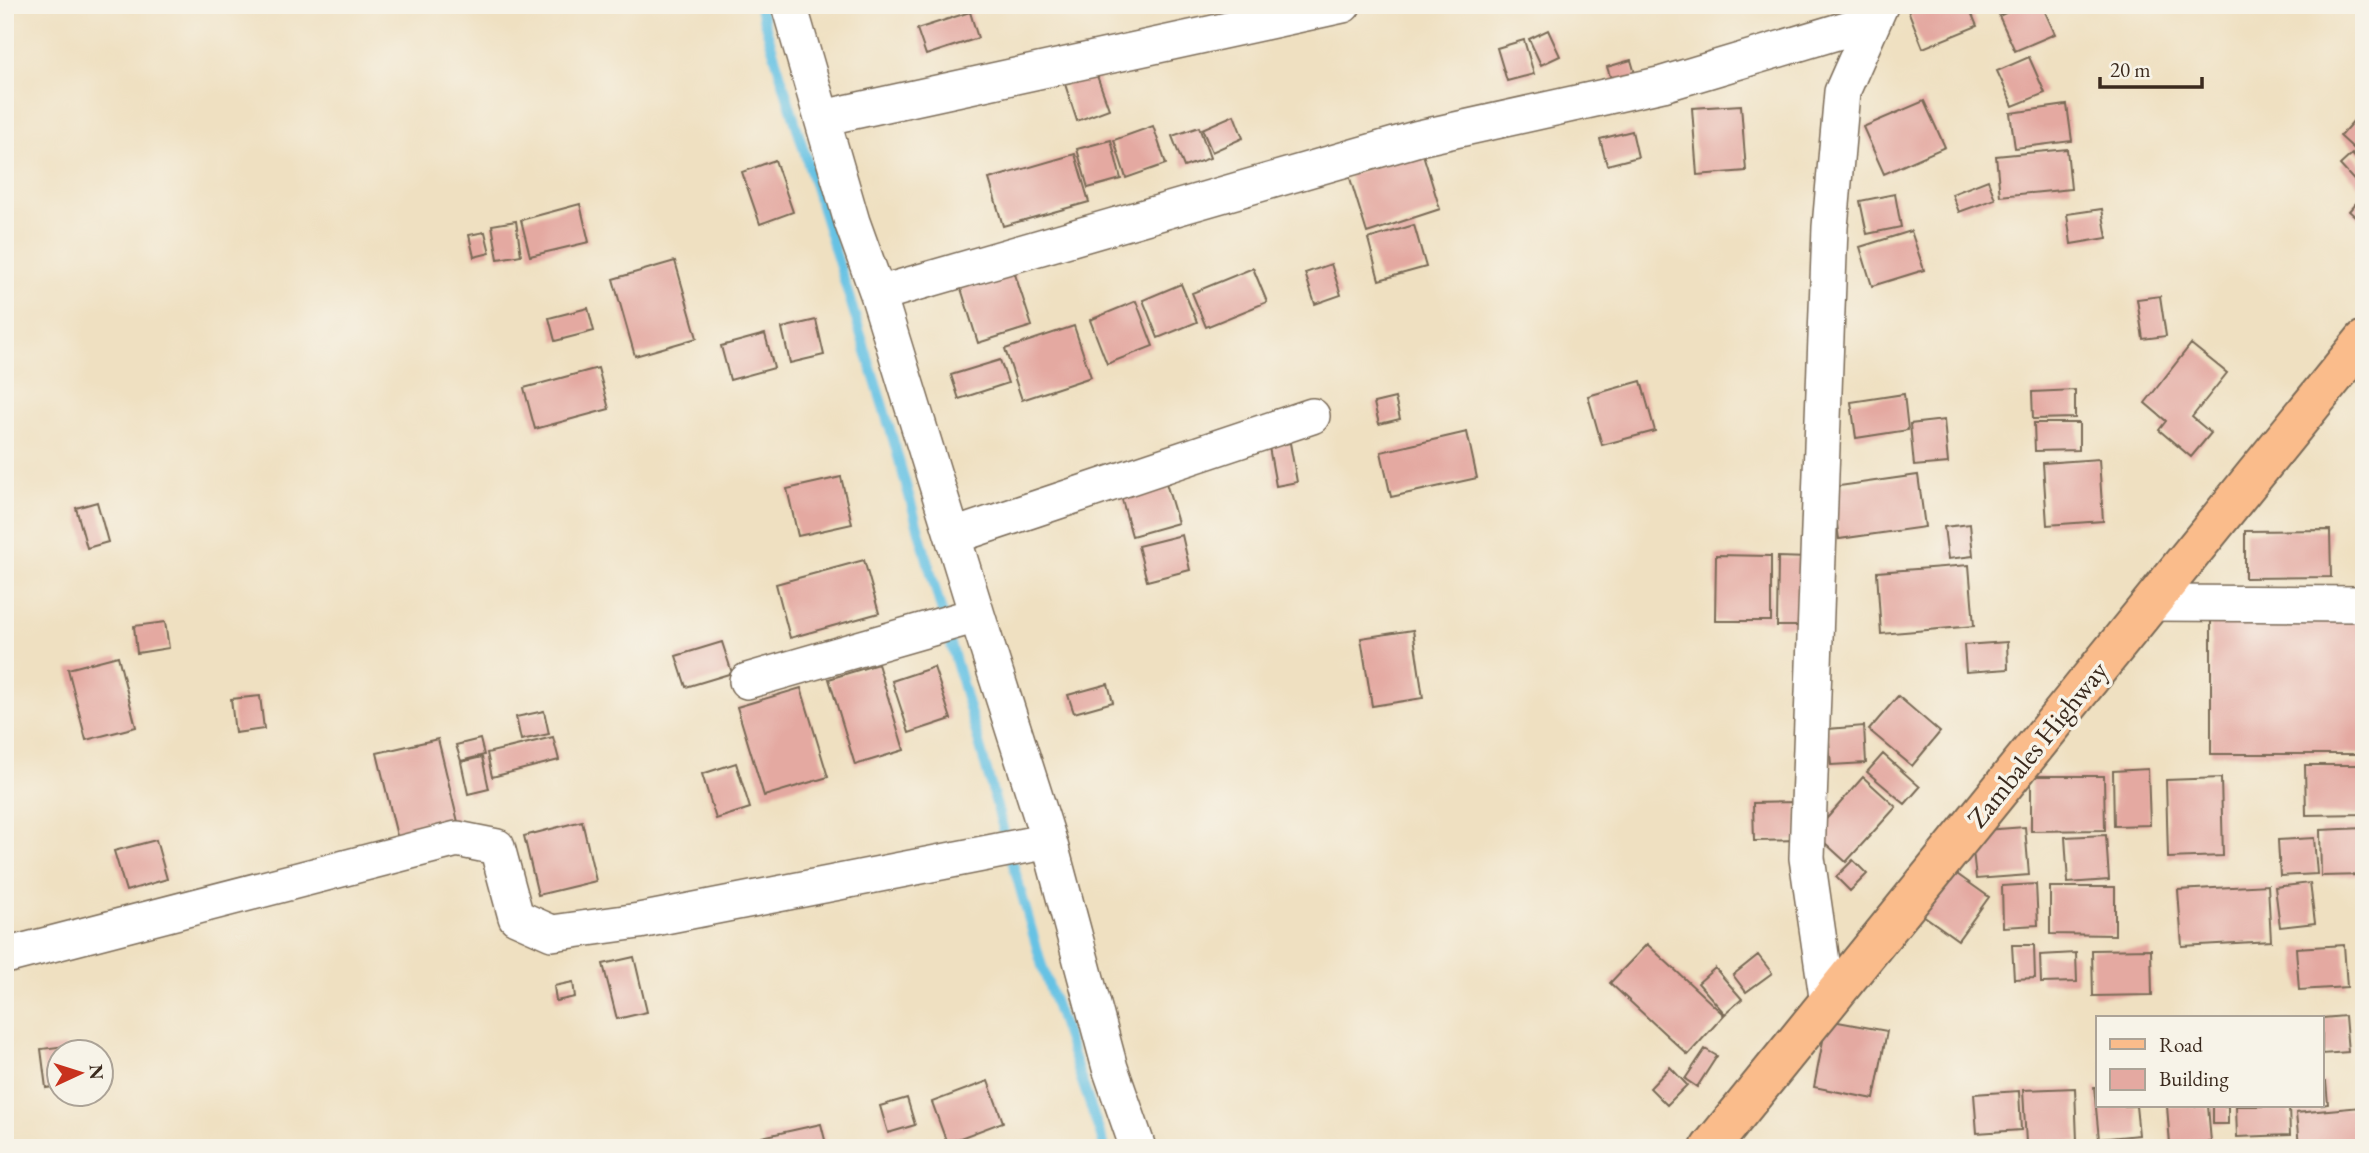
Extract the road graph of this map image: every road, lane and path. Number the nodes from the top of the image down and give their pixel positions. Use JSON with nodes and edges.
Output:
{"nodes":[{"id":1,"x":789,"y":5,"type":"edge"},
{"id":2,"x":1343,"y":5,"type":"edge"},
{"id":3,"x":1876,"y":13,"type":"edge"},
{"id":4,"x":822,"y":118,"type":"junction"},
{"id":5,"x":878,"y":294,"type":"junction"},
{"id":6,"x":2364,"y":340,"type":"edge"},
{"id":7,"x":1312,"y":416,"type":"dead end"},
{"id":8,"x":954,"y":536,"type":"junction"},
{"id":9,"x":2151,"y":603,"type":"junction"},
{"id":10,"x":2364,"y":604,"type":"edge"},
{"id":11,"x":953,"y":622,"type":"junction"},
{"id":12,"x":747,"y":681,"type":"dead end"},
{"id":13,"x":1027,"y":845,"type":"junction"},
{"id":14,"x":5,"y":956,"type":"edge"},
{"id":15,"x":1828,"y":1004,"type":"junction"},
{"id":16,"x":1138,"y":1148,"type":"edge"},
{"id":17,"x":1710,"y":1148,"type":"edge"}],
"edges":[{"from":1,"to":4,"type":"street"},
{"from":2,"to":4,"type":"street"},
{"from":3,"to":5,"type":"street"},
{"from":3,"to":15,"type":"street"},
{"from":4,"to":5,"type":"street"},
{"from":5,"to":8,"type":"street"},
{"from":6,"to":9,"type":"main road","name":"Zambales Highway"},
{"from":7,"to":8,"type":"street"},
{"from":8,"to":11,"type":"street"},
{"from":9,"to":10,"type":"street"},
{"from":9,"to":15,"type":"main road","name":"Zambales Highway"},
{"from":11,"to":12,"type":"street"},
{"from":11,"to":13,"type":"street"},
{"from":13,"to":14,"type":"street"},
{"from":13,"to":16,"type":"street"},
{"from":15,"to":17,"type":"main road","name":"Zambales Highway"}]}
